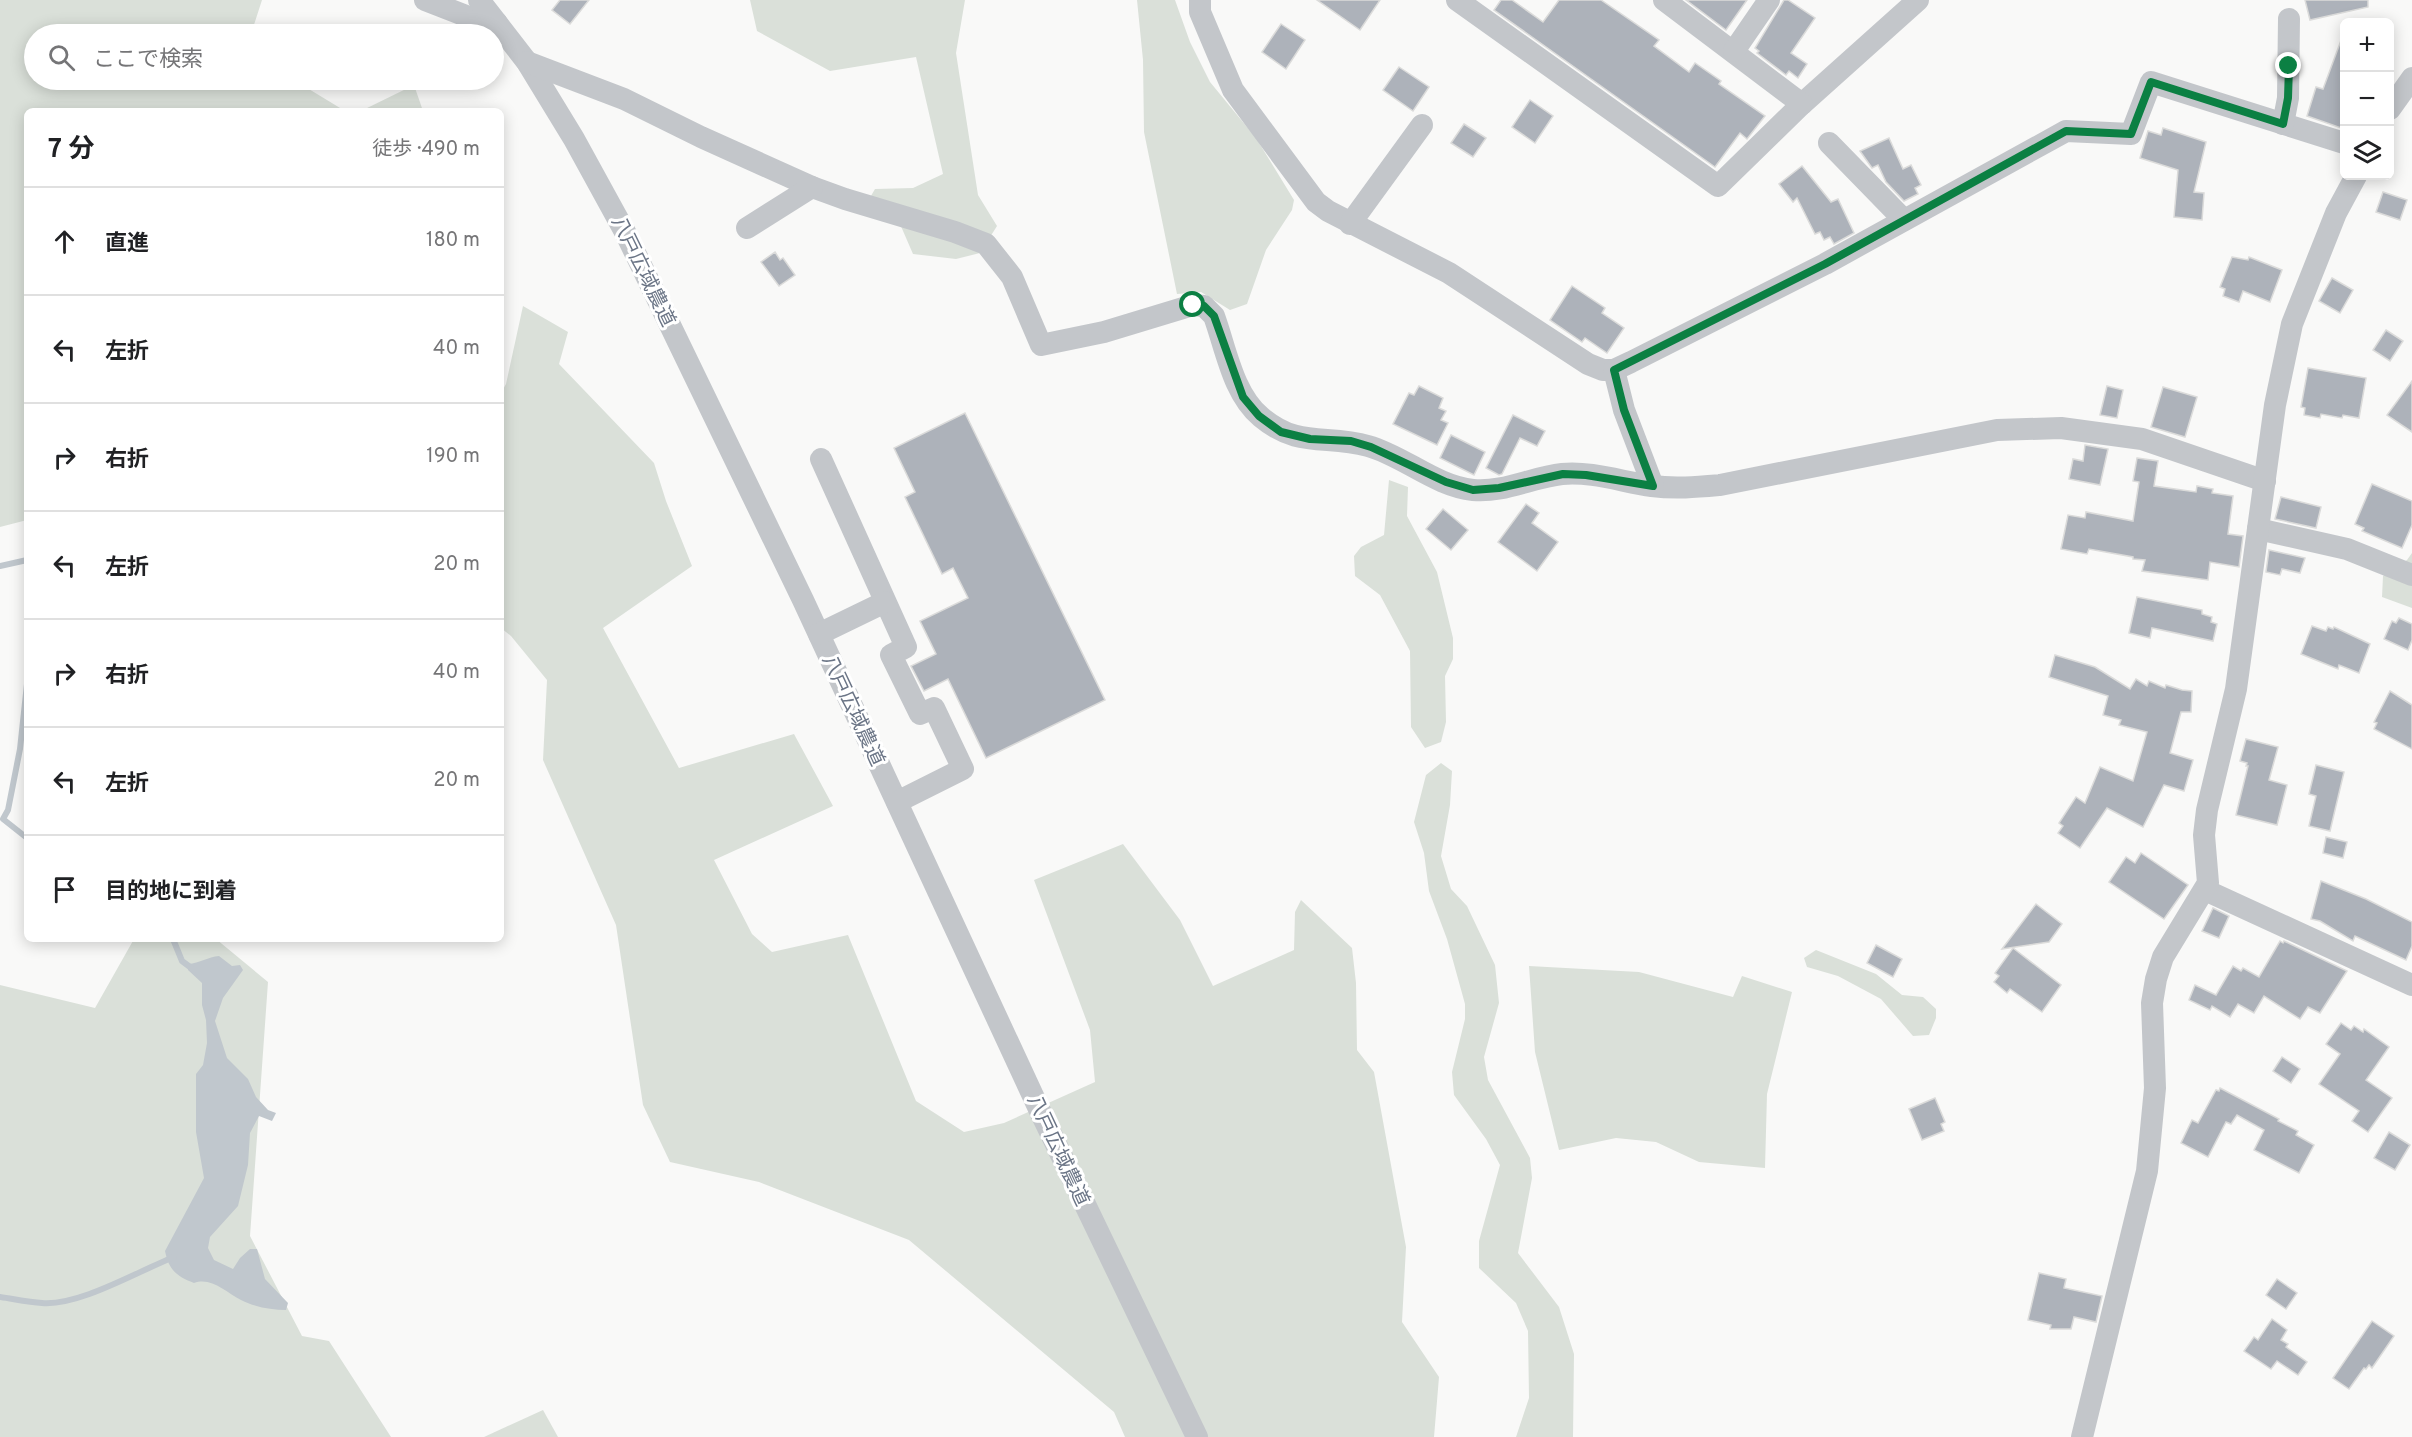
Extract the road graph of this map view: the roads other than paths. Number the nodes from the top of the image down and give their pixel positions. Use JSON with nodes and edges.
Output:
{"nodes":[{"id":1,"x":424,"y":0,"type":"edge"},
{"id":2,"x":479,"y":0,"type":"edge"},
{"id":3,"x":1200,"y":0,"type":"edge"},
{"id":4,"x":1664,"y":0,"type":"edge"},
{"id":5,"x":1769,"y":0,"type":"edge"},
{"id":6,"x":1918,"y":0,"type":"edge"},
{"id":7,"x":1465,"y":2,"type":"edge"},
{"id":8,"x":2289,"y":19,"type":"dead end"},
{"id":9,"x":497,"y":23,"type":"joint"},
{"id":10,"x":504,"y":32,"type":"edge"},
{"id":11,"x":1734,"y":51,"type":"junction"},
{"id":12,"x":526,"y":62,"type":"junction"},
{"id":13,"x":2412,"y":78,"type":"edge"},
{"id":14,"x":2394,"y":103,"type":"edge"},
{"id":15,"x":1802,"y":104,"type":"junction"},
{"id":16,"x":2283,"y":124,"type":"junction"},
{"id":17,"x":1422,"y":125,"type":"dead end"},
{"id":18,"x":2340,"y":142,"type":"edge"},
{"id":19,"x":1829,"y":143,"type":"dead end"},
{"id":20,"x":2353,"y":180,"type":"edge"},
{"id":21,"x":812,"y":187,"type":"junction"},
{"id":22,"x":1904,"y":220,"type":"junction"},
{"id":23,"x":1350,"y":224,"type":"junction"},
{"id":24,"x":747,"y":228,"type":"dead end"},
{"id":25,"x":1614,"y":370,"type":"junction"},
{"id":26,"x":821,"y":459,"type":"dead end"},
{"id":27,"x":2265,"y":480,"type":"junction"},
{"id":28,"x":1653,"y":486,"type":"junction"},
{"id":29,"x":2258,"y":530,"type":"junction"},
{"id":30,"x":2412,"y":575,"type":"edge"},
{"id":31,"x":885,"y":602,"type":"junction"},
{"id":32,"x":819,"y":634,"type":"junction"},
{"id":33,"x":897,"y":802,"type":"junction"},
{"id":34,"x":2205,"y":890,"type":"junction"},
{"id":35,"x":2412,"y":985,"type":"edge"},
{"id":36,"x":1197,"y":1437,"type":"edge"},
{"id":37,"x":2082,"y":1437,"type":"edge"}],
"edges":[{"from":1,"to":9,"type":"street"},
{"from":2,"to":9,"type":"street","name":"八戸広域農道"},
{"from":3,"to":23,"type":"street"},
{"from":4,"to":11,"type":"street"},
{"from":5,"to":11,"type":"street"},
{"from":6,"to":15,"type":"street"},
{"from":7,"to":15,"type":"street"},
{"from":8,"to":16,"type":"street"},
{"from":10,"to":12,"type":"street","name":"八戸広域農道"},
{"from":11,"to":15,"type":"street"},
{"from":12,"to":21,"type":"street"},
{"from":12,"to":32,"type":"street","name":"八戸広域農道"},
{"from":13,"to":14,"type":"street"},
{"from":16,"to":18,"type":"street"},
{"from":16,"to":22,"type":"street"},
{"from":17,"to":23,"type":"street"},
{"from":19,"to":22,"type":"street"},
{"from":20,"to":27,"type":"street"},
{"from":21,"to":24,"type":"street"},
{"from":21,"to":28,"type":"street"},
{"from":22,"to":25,"type":"street"},
{"from":23,"to":25,"type":"street"},
{"from":25,"to":28,"type":"street"},
{"from":26,"to":31,"type":"street"},
{"from":27,"to":28,"type":"street"},
{"from":27,"to":29,"type":"street"},
{"from":29,"to":30,"type":"street"},
{"from":29,"to":34,"type":"street"},
{"from":31,"to":32,"type":"street"},
{"from":31,"to":33,"type":"street"},
{"from":32,"to":33,"type":"street","name":"八戸広域農道"},
{"from":33,"to":36,"type":"street","name":"八戸広域農道"},
{"from":34,"to":35,"type":"street"},
{"from":34,"to":37,"type":"street"}]}
